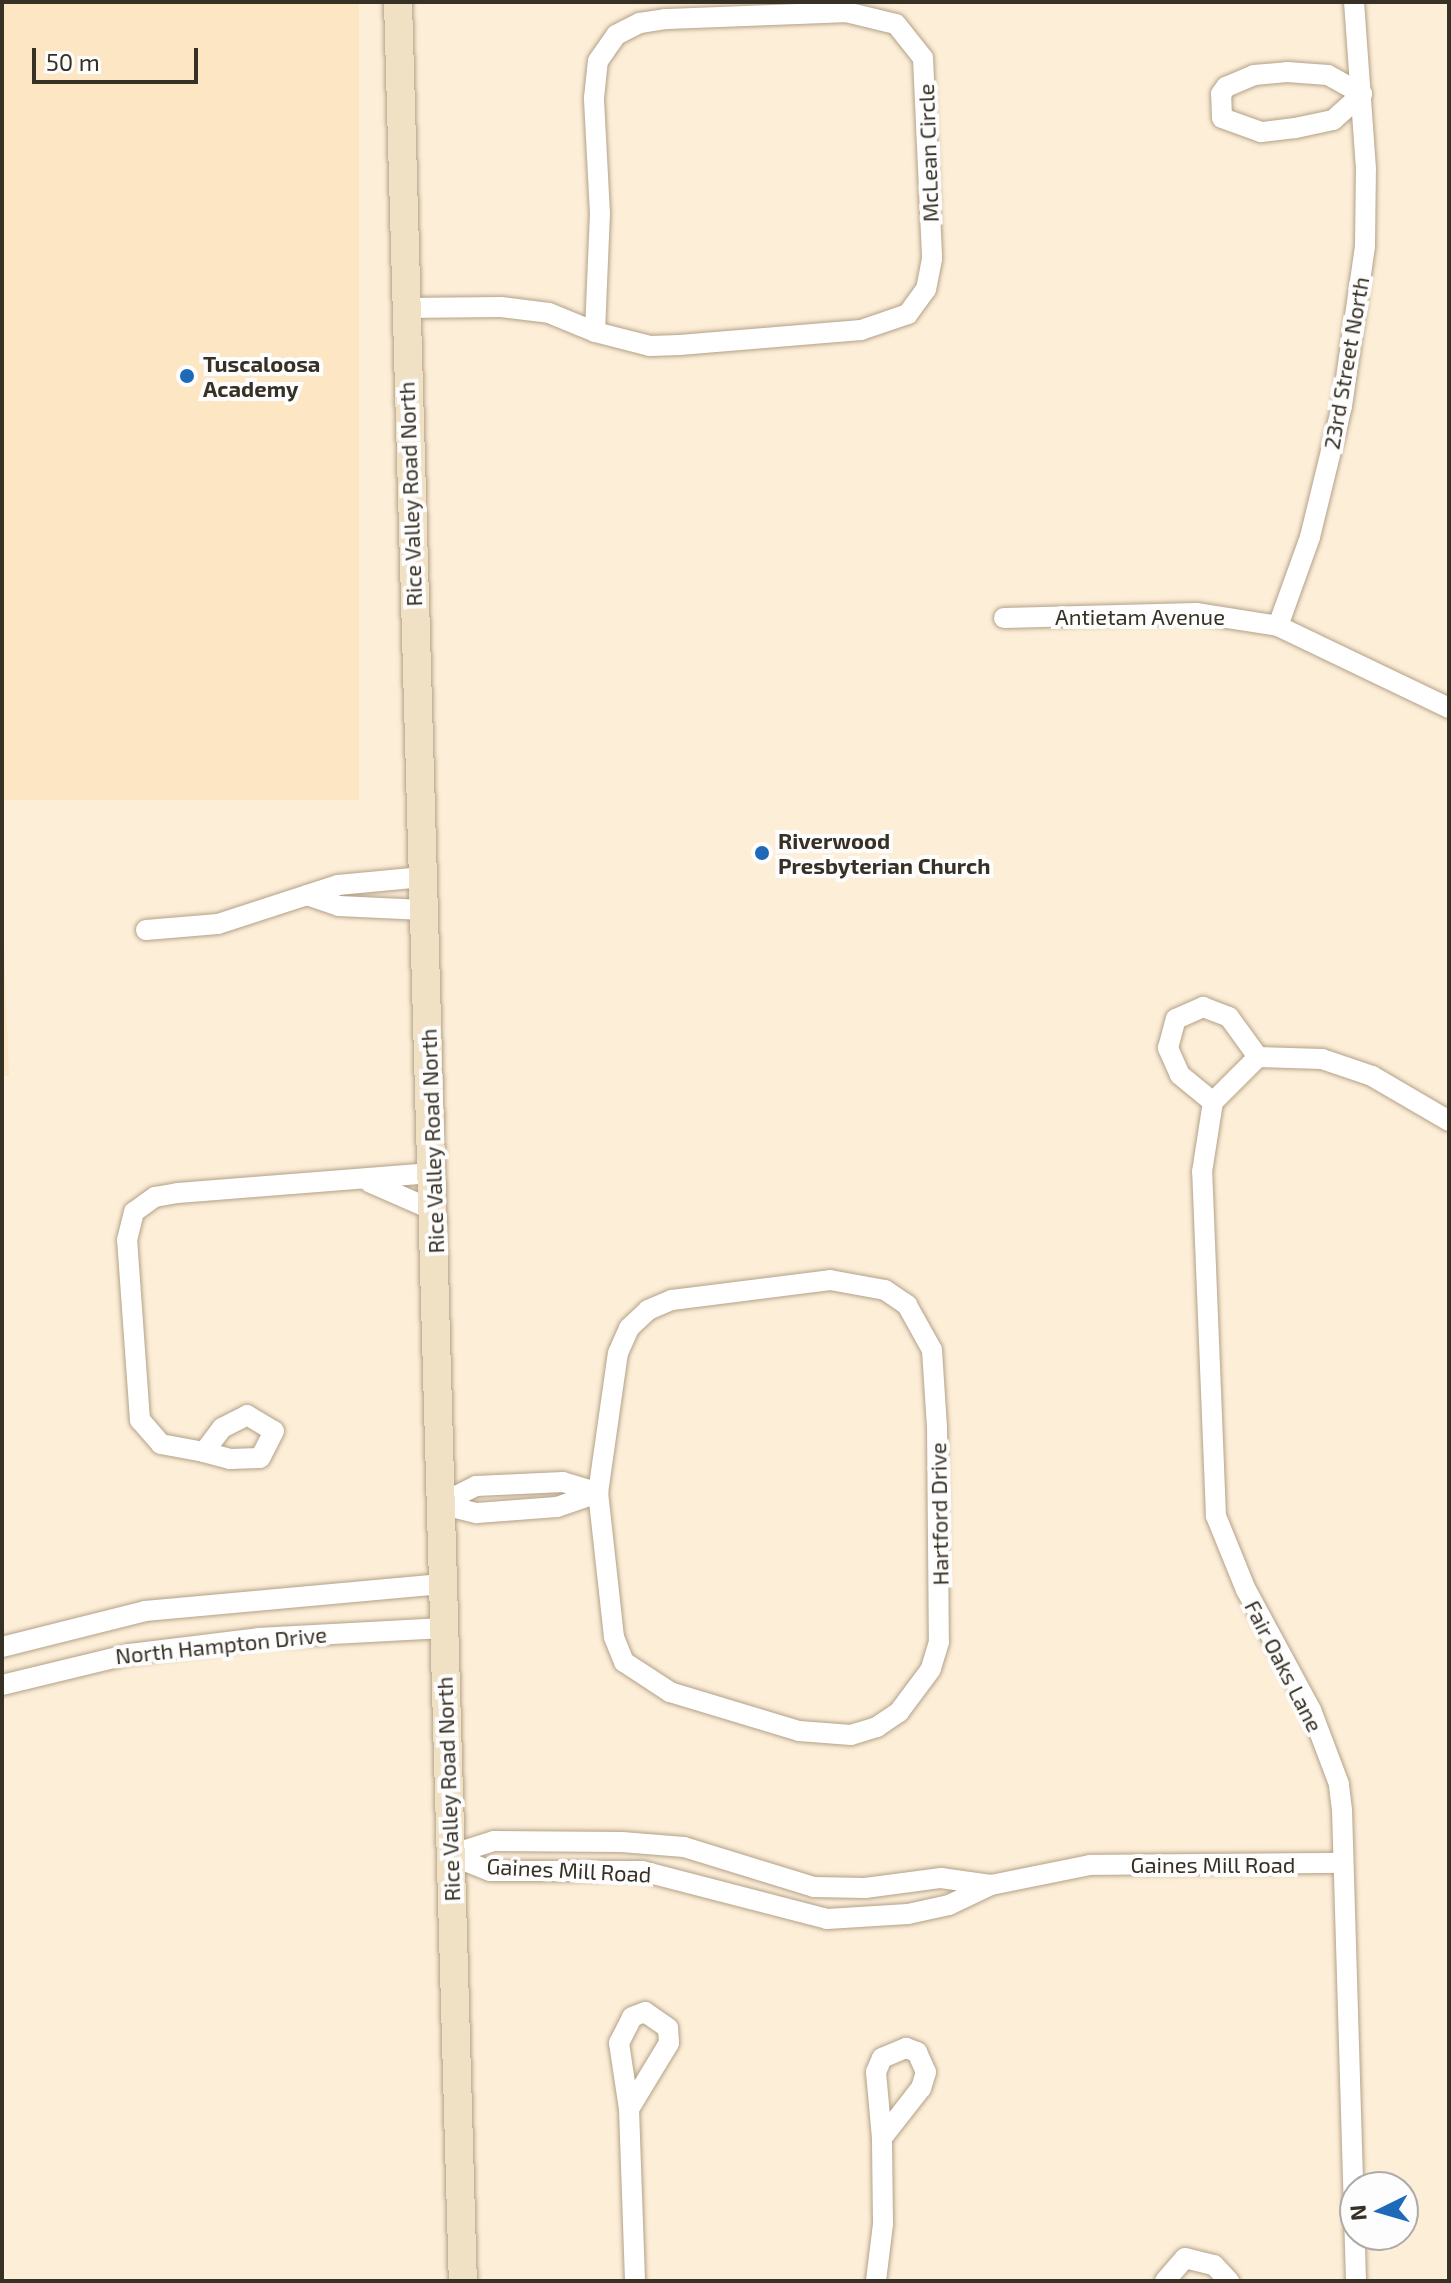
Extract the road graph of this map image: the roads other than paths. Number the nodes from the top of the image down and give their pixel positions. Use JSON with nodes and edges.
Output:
{"nodes":[{"id":1,"x":398,"y":2,"type":"edge"},
{"id":2,"x":1354,"y":2,"type":"edge"},
{"id":3,"x":1362,"y":94,"type":"junction"},
{"id":4,"x":404,"y":308,"type":"junction"},
{"id":5,"x":595,"y":332,"type":"junction"},
{"id":6,"x":1004,"y":618,"type":"dead end"},
{"id":7,"x":1278,"y":626,"type":"junction"},
{"id":8,"x":1449,"y":708,"type":"edge"},
{"id":9,"x":423,"y":877,"type":"junction"},
{"id":10,"x":307,"y":895,"type":"junction"},
{"id":11,"x":423,"y":910,"type":"junction"},
{"id":12,"x":146,"y":930,"type":"dead end"},
{"id":13,"x":1258,"y":1057,"type":"junction"},
{"id":14,"x":1213,"y":1102,"type":"junction"},
{"id":15,"x":1449,"y":1121,"type":"edge"},
{"id":16,"x":434,"y":1173,"type":"junction"},
{"id":17,"x":365,"y":1180,"type":"junction"},
{"id":18,"x":435,"y":1211,"type":"junction"},
{"id":19,"x":204,"y":1452,"type":"dead end"},
{"id":20,"x":598,"y":1493,"type":"junction"},
{"id":21,"x":440,"y":1504,"type":"junction"},
{"id":22,"x":442,"y":1584,"type":"junction"},
{"id":23,"x":444,"y":1628,"type":"junction"},
{"id":24,"x":2,"y":1647,"type":"edge"},
{"id":25,"x":2,"y":1685,"type":"edge"},
{"id":26,"x":450,"y":1855,"type":"junction"},
{"id":27,"x":1342,"y":1863,"type":"junction"},
{"id":28,"x":991,"y":1885,"type":"junction"},
{"id":29,"x":629,"y":2109,"type":"dead end"},
{"id":30,"x":882,"y":2138,"type":"dead end"},
{"id":31,"x":463,"y":2281,"type":"edge"},
{"id":32,"x":635,"y":2281,"type":"edge"},
{"id":33,"x":876,"y":2281,"type":"edge"},
{"id":34,"x":1165,"y":2281,"type":"edge"},
{"id":35,"x":1229,"y":2281,"type":"edge"},
{"id":36,"x":1356,"y":2281,"type":"edge"}],
"edges":[{"from":1,"to":4,"type":"street","name":"Rice Valley Road North"},
{"from":2,"to":3,"type":"street","name":"23rd Street North"},
{"from":3,"to":3,"type":"street"},
{"from":3,"to":7,"type":"street","name":"23rd Street North"},
{"from":4,"to":5,"type":"street","name":"McLean Circle"},
{"from":4,"to":9,"type":"street","name":"Rice Valley Road North"},
{"from":5,"to":5,"type":"street","name":"McLean Circle"},
{"from":6,"to":7,"type":"street","name":"Antietam Avenue"},
{"from":7,"to":8,"type":"street","name":"Antietam Avenue"},
{"from":9,"to":10,"type":"street"},
{"from":9,"to":11,"type":"street","name":"Rice Valley Road North"},
{"from":10,"to":11,"type":"street"},
{"from":10,"to":12,"type":"street"},
{"from":11,"to":16,"type":"street","name":"Rice Valley Road North"},
{"from":13,"to":14,"type":"street"},
{"from":13,"to":14,"type":"street"},
{"from":13,"to":15,"type":"street"},
{"from":14,"to":27,"type":"street","name":"Fair Oaks Lane"},
{"from":16,"to":17,"type":"street"},
{"from":16,"to":18,"type":"street","name":"Rice Valley Road North"},
{"from":17,"to":18,"type":"street"},
{"from":17,"to":19,"type":"street"},
{"from":18,"to":21,"type":"street","name":"Rice Valley Road North"},
{"from":20,"to":20,"type":"street","name":"Hartford Drive"},
{"from":20,"to":21,"type":"street"},
{"from":21,"to":22,"type":"street","name":"Rice Valley Road North"},
{"from":22,"to":23,"type":"street","name":"Rice Valley Road North"},
{"from":22,"to":24,"type":"street","name":"North Hampton Drive"},
{"from":23,"to":25,"type":"street","name":"North Hampton Drive"},
{"from":23,"to":26,"type":"street","name":"Rice Valley Road North"},
{"from":26,"to":28,"type":"street","name":"Gaines Mill Road"},
{"from":26,"to":28,"type":"street","name":"Gaines Mill Road"},
{"from":26,"to":31,"type":"street","name":"Rice Valley Road North"},
{"from":27,"to":28,"type":"street","name":"Gaines Mill Road"},
{"from":27,"to":36,"type":"street","name":"Fair Oaks Lane"},
{"from":29,"to":32,"type":"street"},
{"from":30,"to":33,"type":"street"},
{"from":34,"to":35,"type":"street"}]}
